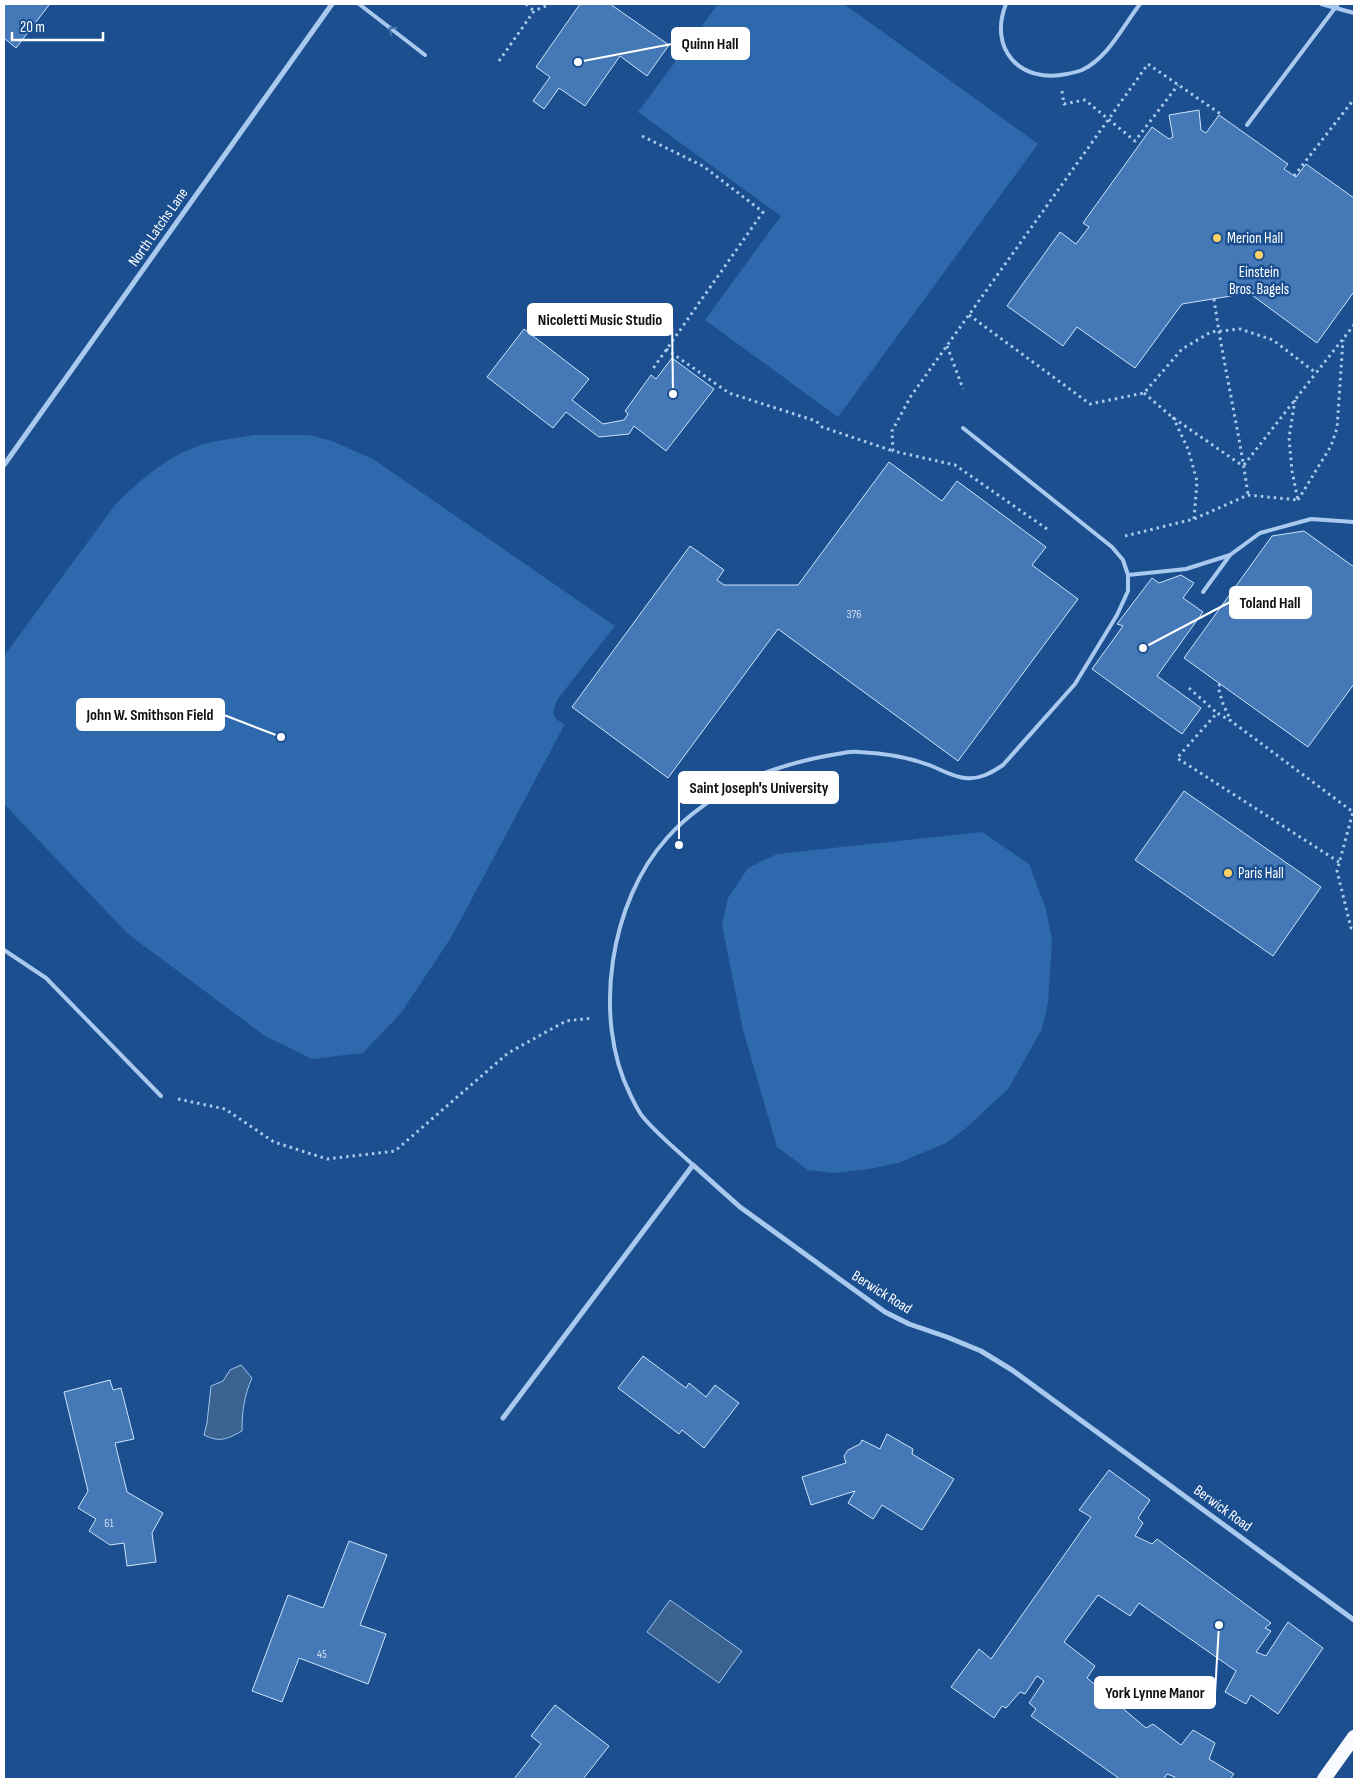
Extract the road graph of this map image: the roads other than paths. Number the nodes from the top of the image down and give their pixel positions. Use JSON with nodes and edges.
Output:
{"nodes":[{"id":1,"x":332,"y":4,"type":"edge"},
{"id":2,"x":359,"y":4,"type":"edge"},
{"id":3,"x":1006,"y":4,"type":"edge"},
{"id":4,"x":1140,"y":4,"type":"edge"},
{"id":5,"x":1321,"y":4,"type":"edge"},
{"id":6,"x":1337,"y":6,"type":"edge"},
{"id":7,"x":1354,"y":13,"type":"edge"},
{"id":8,"x":425,"y":56,"type":"dead end"},
{"id":9,"x":1247,"y":125,"type":"dead end"},
{"id":10,"x":963,"y":428,"type":"dead end"},
{"id":11,"x":4,"y":465,"type":"edge"},
{"id":12,"x":1354,"y":522,"type":"edge"},
{"id":13,"x":1230,"y":554,"type":"junction"},
{"id":14,"x":1128,"y":575,"type":"junction"},
{"id":15,"x":1203,"y":592,"type":"dead end"},
{"id":16,"x":4,"y":950,"type":"edge"},
{"id":17,"x":161,"y":1096,"type":"road end"},
{"id":18,"x":692,"y":1164,"type":"junction"},
{"id":19,"x":503,"y":1418,"type":"dead end"},
{"id":20,"x":1354,"y":1620,"type":"edge"},
{"id":21,"x":1354,"y":1737,"type":"edge"},
{"id":22,"x":1324,"y":1779,"type":"edge"}],
"edges":[{"from":1,"to":11,"type":"street","name":"North Latchs Lane"},
{"from":8,"to":2,"type":"lane","one_way":true},
{"from":3,"to":4,"type":"lane"},
{"from":5,"to":6,"type":"lane"},
{"from":6,"to":7,"type":"lane"},
{"from":6,"to":9,"type":"lane"},
{"from":10,"to":14,"type":"lane"},
{"from":12,"to":13,"type":"lane"},
{"from":13,"to":14,"type":"lane"},
{"from":13,"to":15,"type":"lane"},
{"from":14,"to":18,"type":"lane"},
{"from":16,"to":17,"type":"lane"},
{"from":18,"to":19,"type":"street"},
{"from":18,"to":20,"type":"street","name":"Berwick Road"},
{"from":21,"to":22,"type":"highway"}]}
